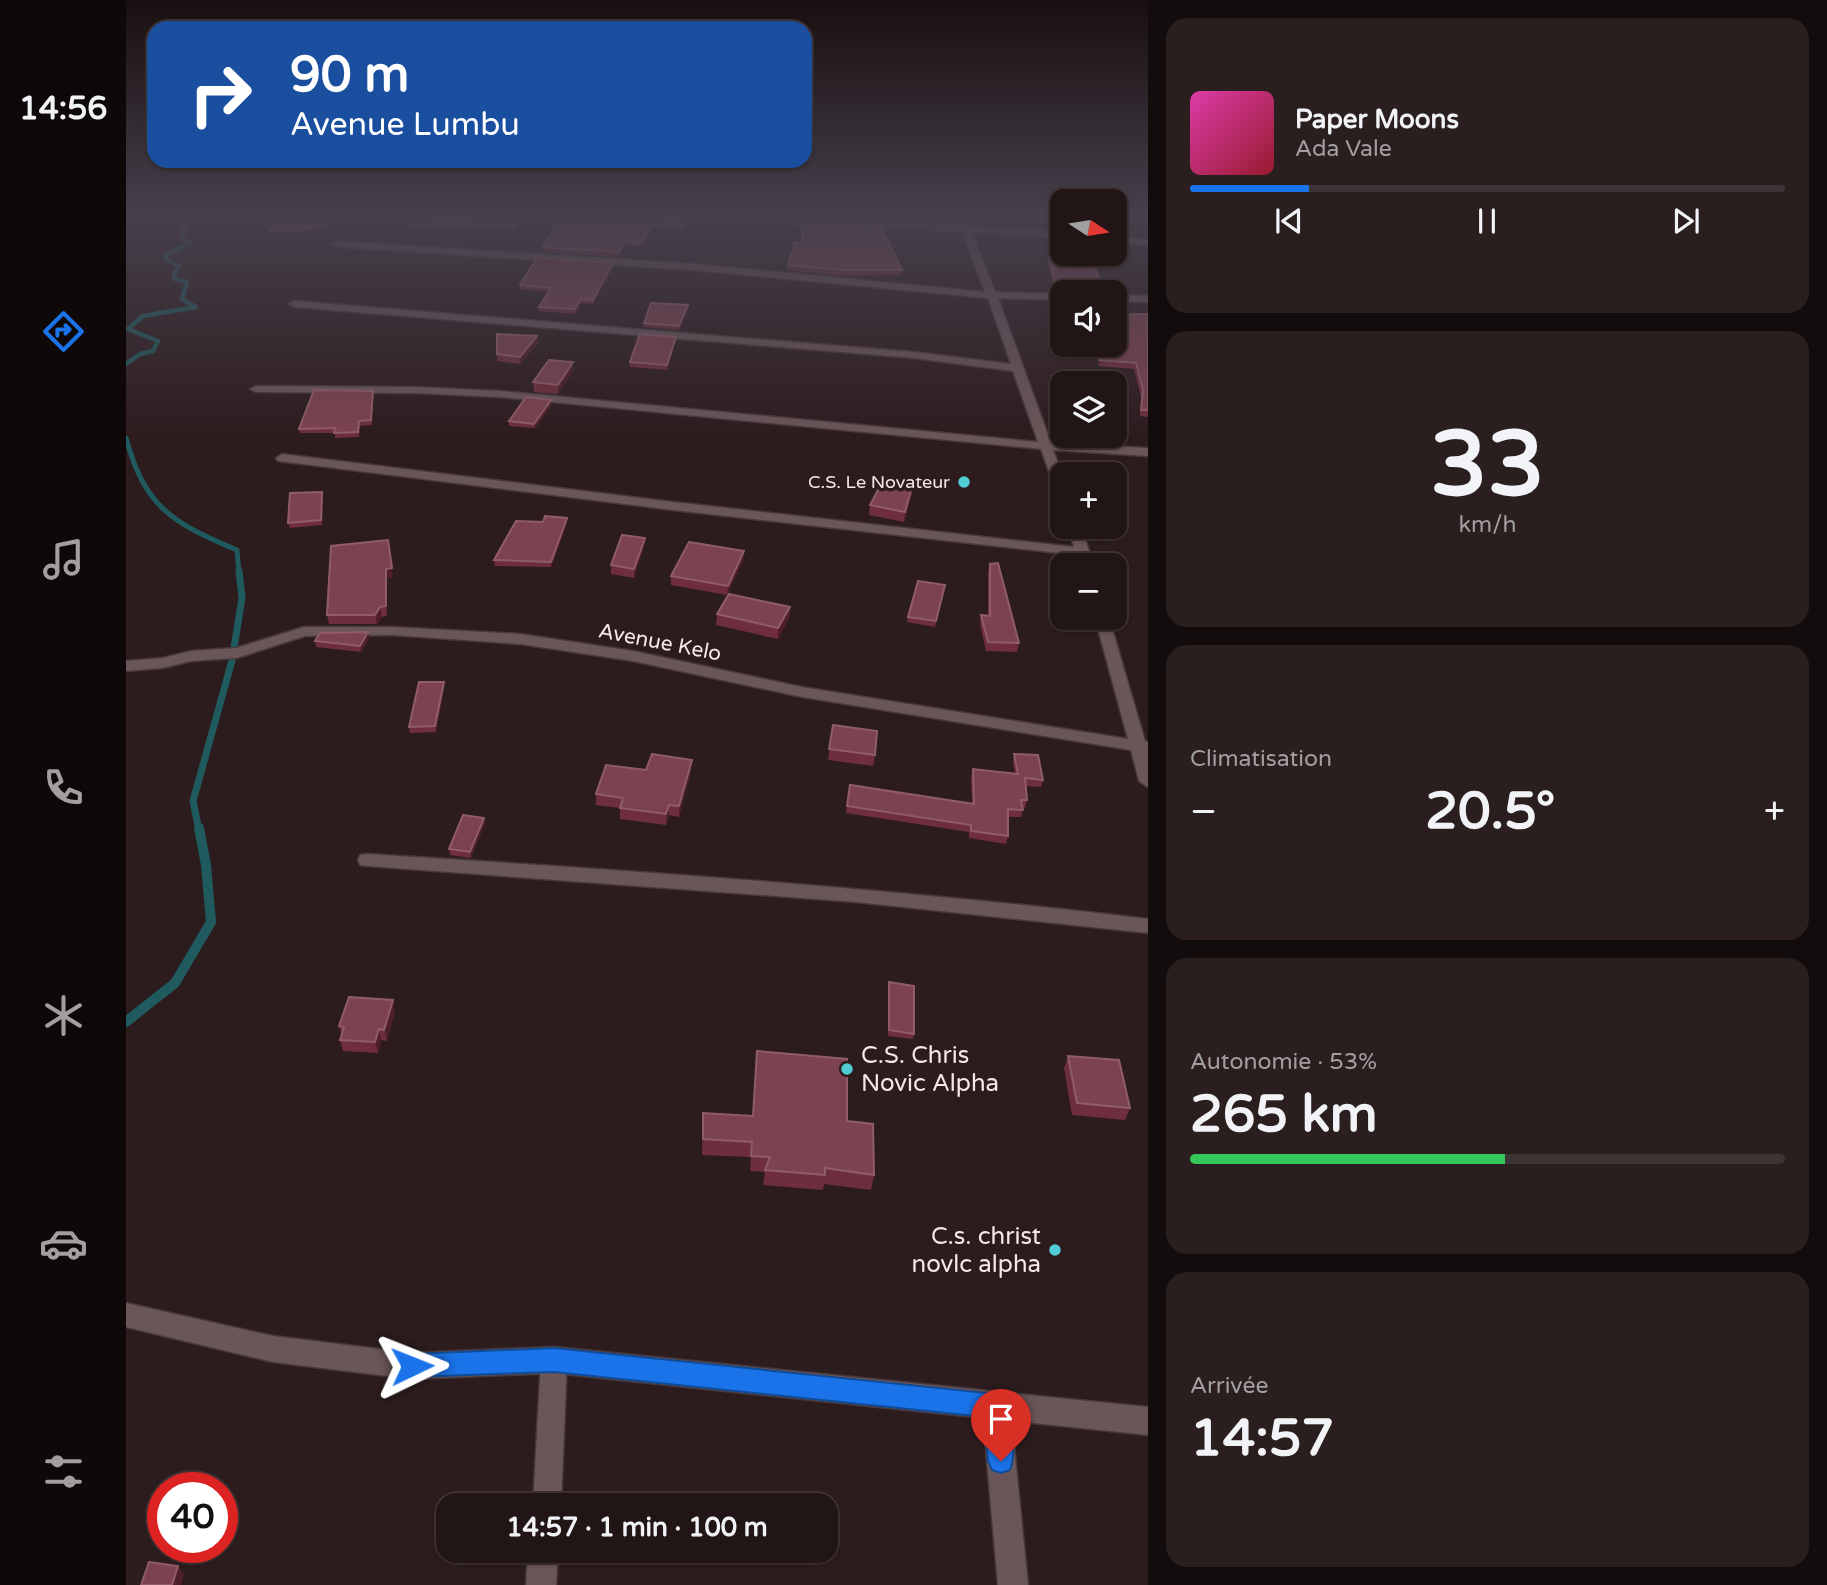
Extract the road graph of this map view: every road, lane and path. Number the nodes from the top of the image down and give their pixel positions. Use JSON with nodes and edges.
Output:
{"nodes":[{"id":1,"x":930,"y":290,"type":"edge"},
{"id":2,"x":990,"y":290,"type":"edge"},
{"id":3,"x":992,"y":296,"type":"junction"},
{"id":4,"x":1050,"y":297,"type":"edge"},
{"id":5,"x":1127,"y":298,"type":"edge"},
{"id":6,"x":1148,"y":299,"type":"edge"},
{"id":7,"x":294,"y":304,"type":"dead end"},
{"id":8,"x":1017,"y":368,"type":"junction"},
{"id":9,"x":256,"y":389,"type":"dead end"},
{"id":10,"x":1047,"y":446,"type":"junction"},
{"id":11,"x":1148,"y":452,"type":"edge"},
{"id":12,"x":282,"y":458,"type":"dead end"},
{"id":13,"x":1052,"y":462,"type":"edge"},
{"id":14,"x":1050,"y":555,"type":"edge"},
{"id":15,"x":1106,"y":630,"type":"edge"},
{"id":16,"x":126,"y":666,"type":"edge"},
{"id":17,"x":1144,"y":747,"type":"edge"},
{"id":18,"x":1148,"y":781,"type":"edge"},
{"id":19,"x":367,"y":860,"type":"dead end"},
{"id":20,"x":1148,"y":926,"type":"edge"},
{"id":21,"x":126,"y":1315,"type":"edge"},
{"id":22,"x":554,"y":1360,"type":"junction"},
{"id":23,"x":996,"y":1406,"type":"junction"},
{"id":24,"x":1148,"y":1421,"type":"edge"},
{"id":25,"x":548,"y":1493,"type":"edge"},
{"id":26,"x":543,"y":1563,"type":"edge"},
{"id":27,"x":541,"y":1585,"type":"edge"},
{"id":28,"x":1013,"y":1585,"type":"edge"}],
"edges":[{"from":1,"to":3,"type":"street"},
{"from":2,"to":3,"type":"street"},
{"from":3,"to":4,"type":"street"},
{"from":3,"to":8,"type":"street"},
{"from":5,"to":6,"type":"street"},
{"from":7,"to":8,"type":"street"},
{"from":8,"to":10,"type":"street"},
{"from":9,"to":10,"type":"street"},
{"from":10,"to":11,"type":"street"},
{"from":10,"to":13,"type":"street"},
{"from":12,"to":14,"type":"street"},
{"from":15,"to":17,"type":"street"},
{"from":16,"to":17,"type":"street","name":"Avenue Kelo"},
{"from":17,"to":18,"type":"street"},
{"from":19,"to":20,"type":"street"},
{"from":21,"to":22,"type":"street"},
{"from":22,"to":23,"type":"street"},
{"from":22,"to":25,"type":"street"},
{"from":23,"to":24,"type":"street"},
{"from":23,"to":28,"type":"street"},
{"from":26,"to":27,"type":"street"}]}
